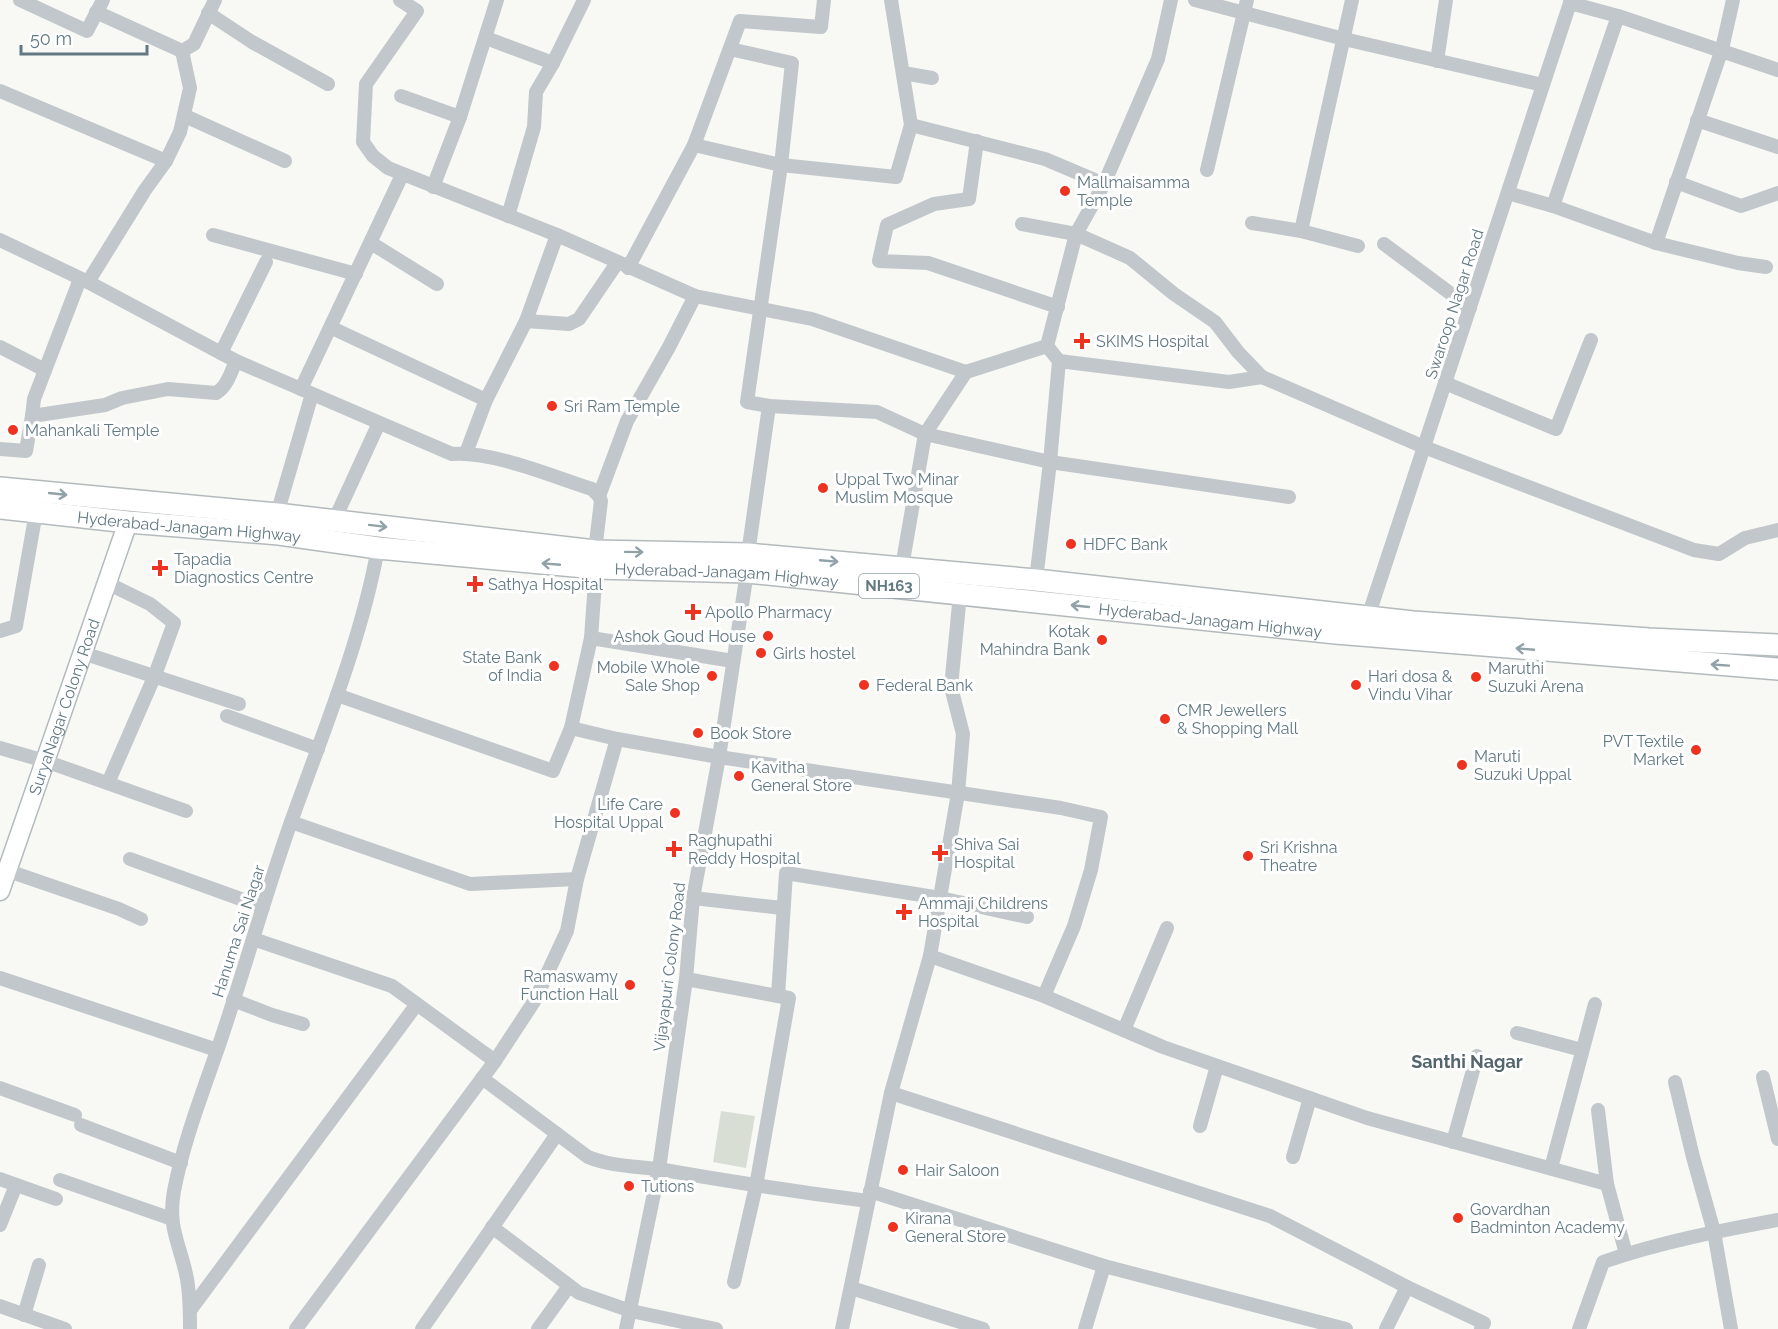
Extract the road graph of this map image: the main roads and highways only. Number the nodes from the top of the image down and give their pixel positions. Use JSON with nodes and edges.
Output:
{"nodes":[{"id":1,"x":0,"y":488,"type":"edge"},
{"id":2,"x":0,"y":508,"type":"edge"},
{"id":3,"x":128,"y":522,"type":"junction"},
{"id":4,"x":595,"y":560,"type":"junction"},
{"id":5,"x":748,"y":563,"type":"junction"},
{"id":6,"x":1136,"y":601,"type":"junction"},
{"id":7,"x":1778,"y":645,"type":"edge"},
{"id":8,"x":1778,"y":669,"type":"edge"},
{"id":9,"x":4,"y":869,"type":"edge"},
{"id":10,"x":0,"y":891,"type":"edge"}],
"edges":[{"from":1,"to":4,"type":"highway","name":"Hyderabad-Janagam Highway","number":"NH163","one_way":true},
{"from":2,"to":3,"type":"highway","name":"Hyderabad-Janagam Highway","number":"NH163"},
{"from":4,"to":3,"type":"highway","name":"Hyderabad-Janagam Highway","number":"NH163","one_way":true},
{"from":3,"to":9,"type":"main road","name":"SuryaNagar Colony Road"},
{"from":4,"to":5,"type":"highway","name":"Hyderabad-Janagam Highway","number":"NH163"},
{"from":6,"to":5,"type":"highway","name":"Hyderabad-Janagam Highway","number":"NH163","one_way":true},
{"from":5,"to":6,"type":"highway","name":"Hyderabad-Janagam Highway","number":"NH163","one_way":true},
{"from":6,"to":7,"type":"highway","name":"Hyderabad-Janagam Highway","number":"NH163"},
{"from":8,"to":6,"type":"highway","name":"Hyderabad-Janagam Highway","number":"NH163","one_way":true},
{"from":9,"to":10,"type":"main road","name":"SuryaNagar Colony Road"}]}
